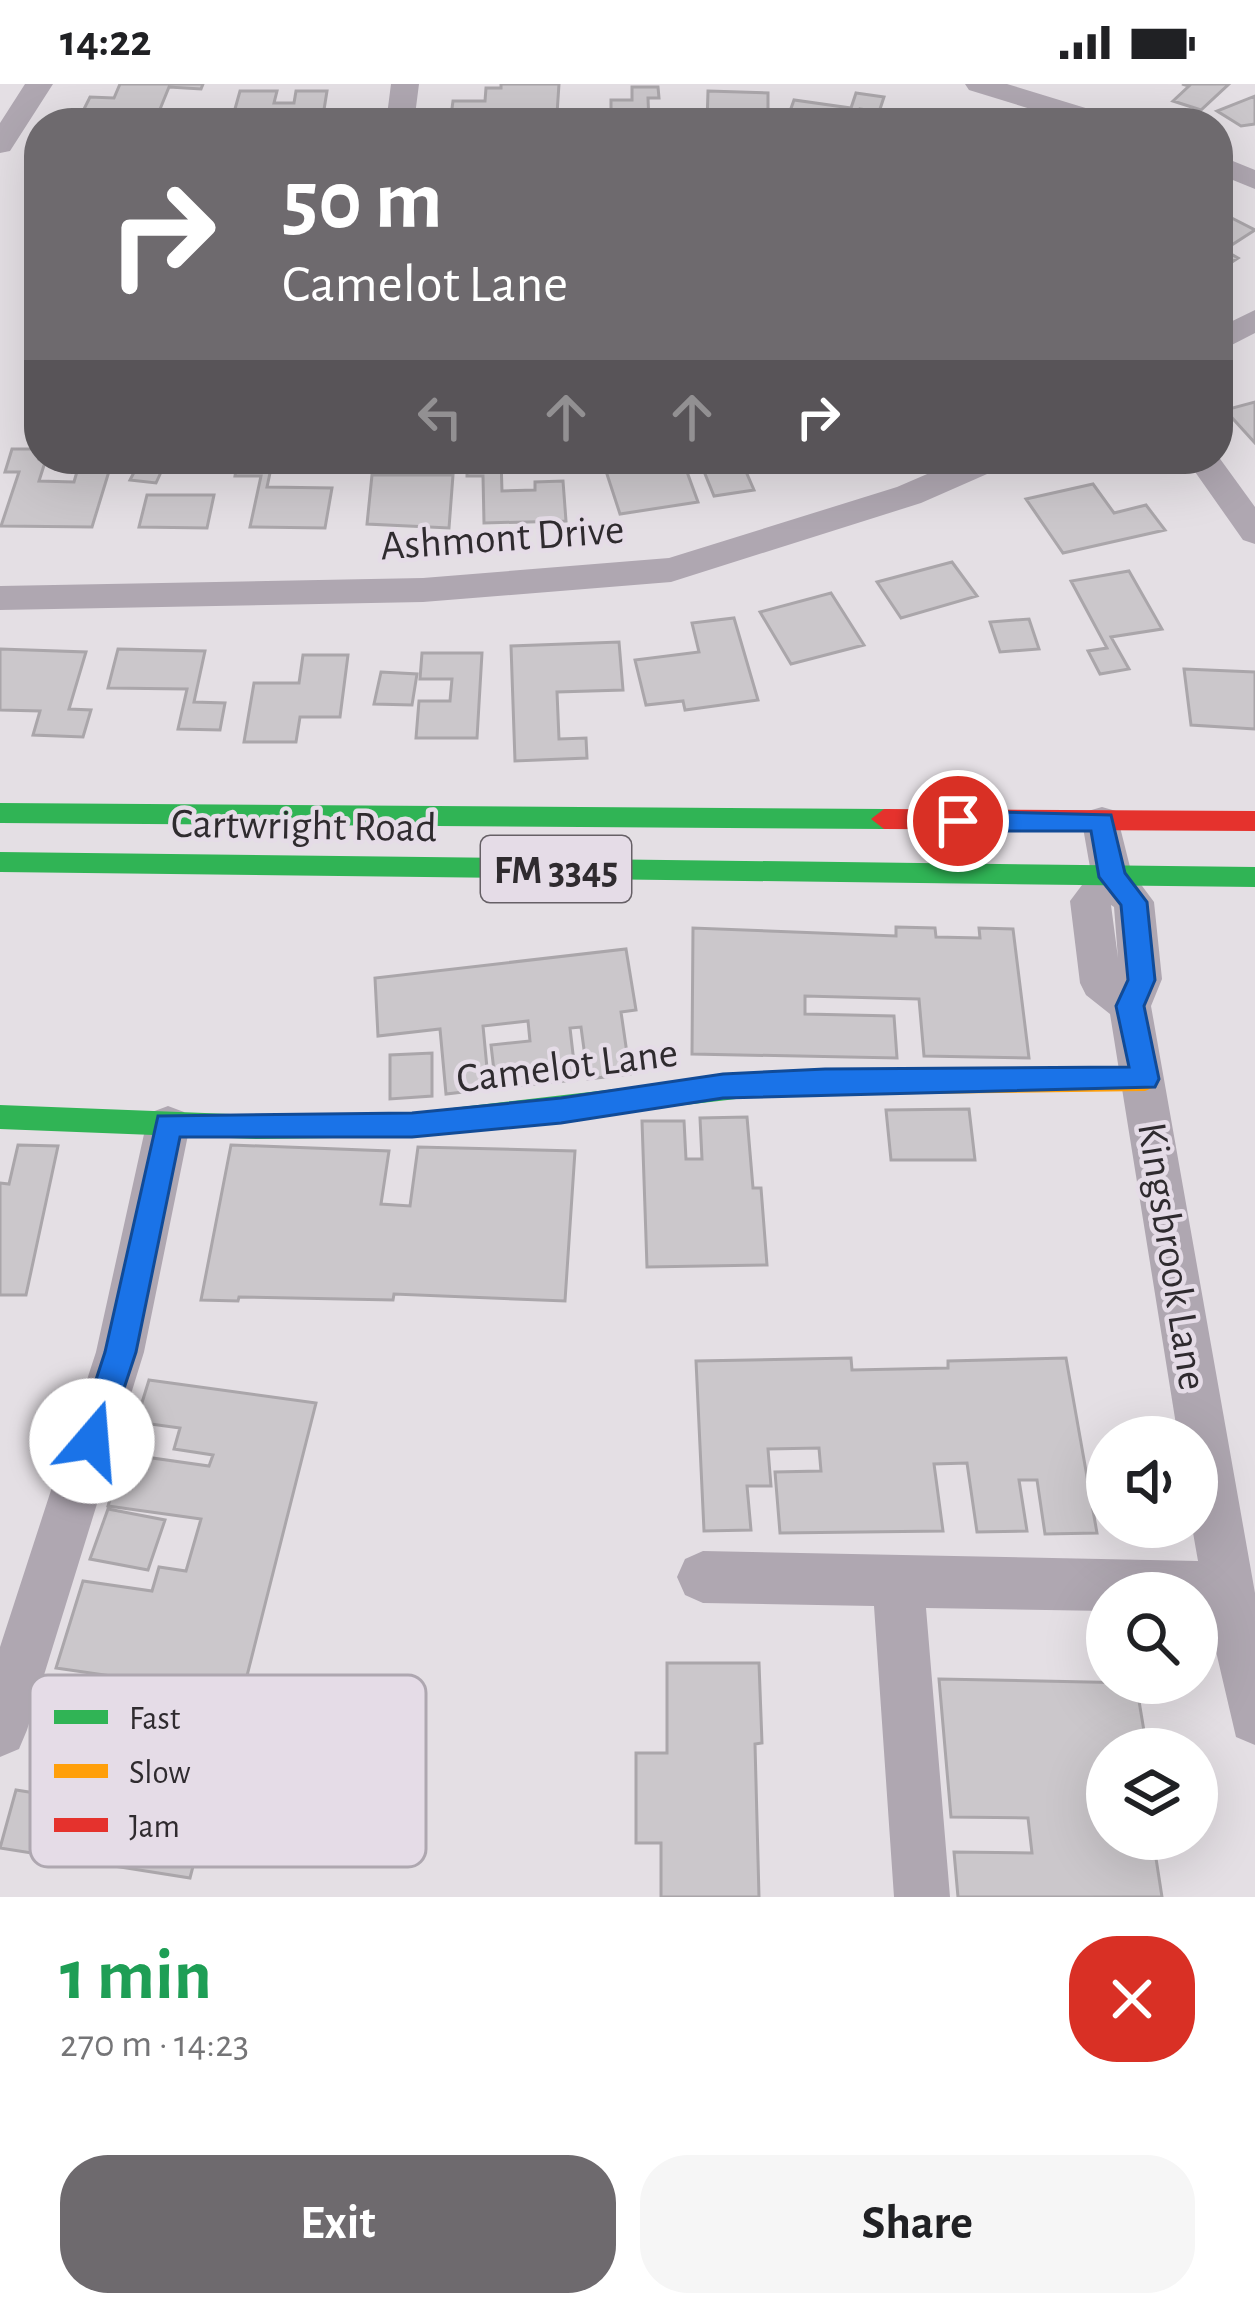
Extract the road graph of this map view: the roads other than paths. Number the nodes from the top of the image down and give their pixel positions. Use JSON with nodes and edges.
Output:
{"nodes":[{"id":1,"x":38,"y":84,"type":"edge"},
{"id":2,"x":979,"y":84,"type":"edge"},
{"id":3,"x":1057,"y":108,"type":"edge"},
{"id":4,"x":0,"y":146,"type":"edge"},
{"id":5,"x":957,"y":474,"type":"edge"},
{"id":6,"x":1214,"y":474,"type":"edge"},
{"id":7,"x":1255,"y":532,"type":"edge"},
{"id":8,"x":0,"y":598,"type":"edge"},
{"id":9,"x":0,"y":813,"type":"edge"},
{"id":10,"x":1255,"y":821,"type":"edge"},
{"id":11,"x":1102,"y":822,"type":"junction"},
{"id":12,"x":0,"y":862,"type":"edge"},
{"id":13,"x":1112,"y":877,"type":"junction"},
{"id":14,"x":1255,"y":877,"type":"edge"},
{"id":15,"x":1145,"y":1079,"type":"junction"},
{"id":16,"x":0,"y":1117,"type":"edge"},
{"id":17,"x":168,"y":1125,"type":"junction"},
{"id":18,"x":703,"y":1577,"type":"dead end"},
{"id":19,"x":898,"y":1582,"type":"junction"},
{"id":20,"x":1228,"y":1588,"type":"junction"},
{"id":21,"x":17,"y":1617,"type":"edge"},
{"id":22,"x":1255,"y":1718,"type":"edge"},
{"id":23,"x":0,"y":1730,"type":"edge"},
{"id":24,"x":922,"y":1897,"type":"edge"}],
"edges":[{"from":1,"to":4,"type":"street"},
{"from":2,"to":3,"type":"street"},
{"from":5,"to":8,"type":"street","name":"Ashmont Drive"},
{"from":6,"to":7,"type":"street"},
{"from":9,"to":11,"type":"main road","name":"Cartwright Road","number":"FM 3345"},
{"from":10,"to":11,"type":"main road","name":"Cartwright Road","number":"FM 3345"},
{"from":11,"to":13,"type":"street","name":"Kingsbrook Lane"},
{"from":12,"to":13,"type":"main road","name":"Cartwright Road","number":"FM 3345"},
{"from":13,"to":14,"type":"main road","name":"Cartwright Road","number":"FM 3345"},
{"from":13,"to":15,"type":"street","name":"Kingsbrook Lane"},
{"from":15,"to":17,"type":"main road","name":"Camelot Lane"},
{"from":15,"to":20,"type":"street","name":"Kingsbrook Lane"},
{"from":16,"to":17,"type":"main road","name":"Camelot Lane"},
{"from":17,"to":21,"type":"street"},
{"from":18,"to":19,"type":"street"},
{"from":19,"to":20,"type":"street"},
{"from":19,"to":24,"type":"street"},
{"from":20,"to":22,"type":"street","name":"Kingsbrook Lane"},
{"from":21,"to":23,"type":"street"}]}
